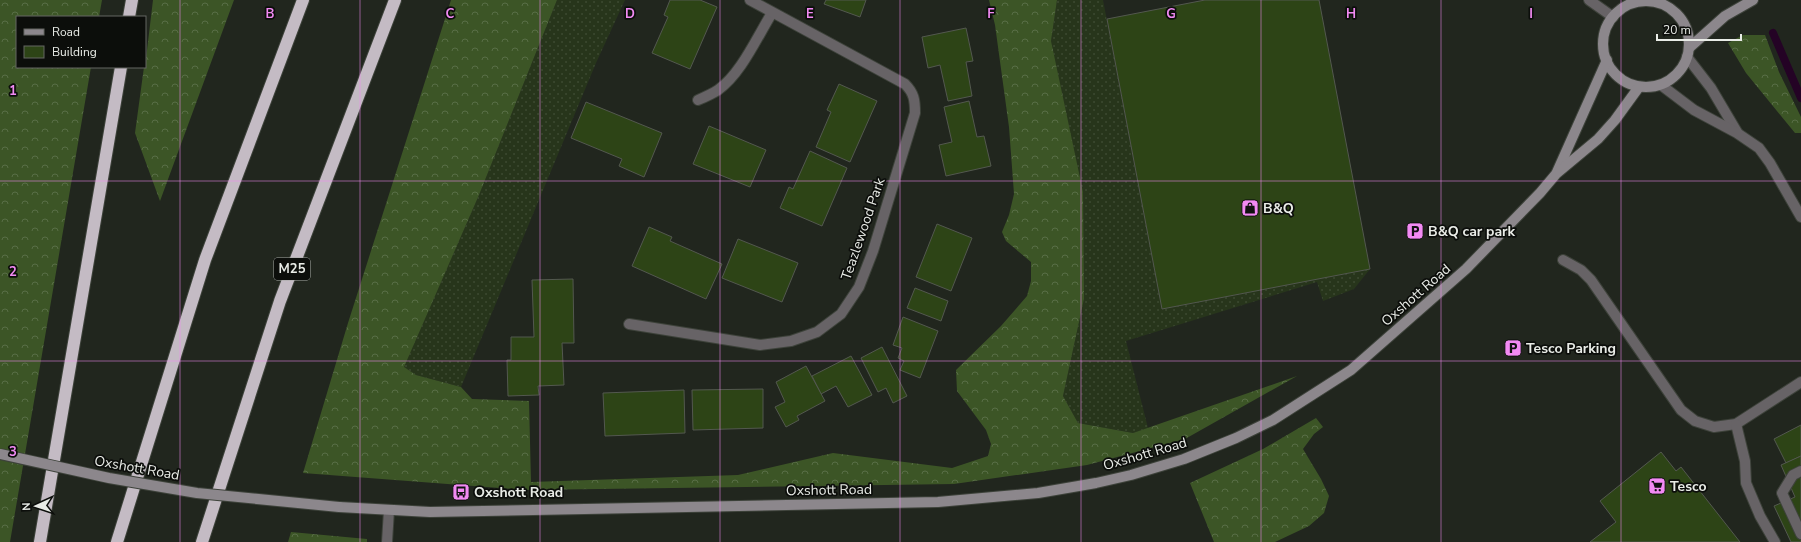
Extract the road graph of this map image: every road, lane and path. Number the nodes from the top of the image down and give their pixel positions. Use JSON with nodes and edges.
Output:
{"nodes":[{"id":1,"x":132,"y":0,"type":"edge"},
{"id":2,"x":303,"y":0,"type":"edge"},
{"id":3,"x":395,"y":0,"type":"edge"},
{"id":4,"x":750,"y":0,"type":"edge"},
{"id":5,"x":1589,"y":0,"type":"edge"},
{"id":6,"x":1672,"y":0,"type":"edge"},
{"id":7,"x":1753,"y":0,"type":"edge"},
{"id":8,"x":1659,"y":3,"type":"junction"},
{"id":9,"x":772,"y":13,"type":"junction"},
{"id":10,"x":130,"y":16,"type":"edge"},
{"id":11,"x":1613,"y":18,"type":"junction"},
{"id":12,"x":1688,"y":52,"type":"junction"},
{"id":13,"x":1607,"y":60,"type":"junction"},
{"id":14,"x":121,"y":68,"type":"edge"},
{"id":15,"x":1661,"y":85,"type":"junction"},
{"id":16,"x":1639,"y":87,"type":"junction"},
{"id":17,"x":698,"y":100,"type":"dead end"},
{"id":18,"x":1737,"y":133,"type":"junction"},
{"id":19,"x":1556,"y":174,"type":"junction"},
{"id":20,"x":1801,"y":217,"type":"edge"},
{"id":21,"x":1563,"y":260,"type":"dead end"},
{"id":22,"x":629,"y":324,"type":"dead end"},
{"id":23,"x":1801,"y":382,"type":"edge"},
{"id":24,"x":1736,"y":424,"type":"junction"},
{"id":25,"x":0,"y":454,"type":"edge"},
{"id":26,"x":1801,"y":471,"type":"edge"},
{"id":27,"x":390,"y":510,"type":"junction"},
{"id":28,"x":1801,"y":534,"type":"edge"},
{"id":29,"x":40,"y":542,"type":"edge"},
{"id":30,"x":117,"y":542,"type":"edge"},
{"id":31,"x":202,"y":542,"type":"edge"},
{"id":32,"x":387,"y":542,"type":"edge"},
{"id":33,"x":1775,"y":542,"type":"edge"}],
"edges":[{"from":1,"to":10,"type":"highway"},
{"from":2,"to":30,"type":"highway"},
{"from":3,"to":31,"type":"highway","number":"M25"},
{"from":4,"to":9,"type":"street","name":"Teazlewood Park"},
{"from":5,"to":11,"type":"street"},
{"from":6,"to":8,"type":"main road"},
{"from":7,"to":12,"type":"main road"},
{"from":8,"to":11,"type":"main road"},
{"from":8,"to":12,"type":"main road"},
{"from":9,"to":17,"type":"street"},
{"from":9,"to":22,"type":"street","name":"Teazlewood Park"},
{"from":11,"to":13,"type":"main road"},
{"from":12,"to":15,"type":"main road"},
{"from":12,"to":18,"type":"street"},
{"from":13,"to":16,"type":"main road"},
{"from":13,"to":19,"type":"main road","name":"Oxshott Road"},
{"from":14,"to":29,"type":"highway"},
{"from":15,"to":16,"type":"main road"},
{"from":15,"to":18,"type":"street"},
{"from":16,"to":19,"type":"main road","name":"Oxshott Road"},
{"from":18,"to":20,"type":"street"},
{"from":19,"to":27,"type":"main road","name":"Oxshott Road"},
{"from":21,"to":24,"type":"street"},
{"from":23,"to":24,"type":"street"},
{"from":24,"to":33,"type":"street"},
{"from":25,"to":27,"type":"main road","name":"Oxshott Road","bridge":true},
{"from":26,"to":28,"type":"street"},
{"from":27,"to":32,"type":"street"}]}
